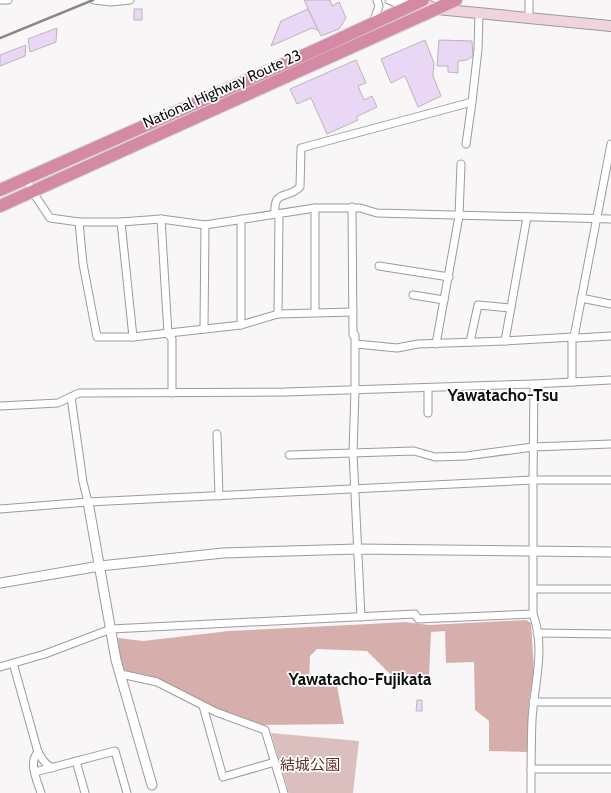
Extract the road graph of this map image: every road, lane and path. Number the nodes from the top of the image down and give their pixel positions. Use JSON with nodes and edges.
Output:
{"nodes":[{"id":1,"x":0,"y":0,"type":"edge"},
{"id":2,"x":8,"y":0,"type":"edge"},
{"id":3,"x":94,"y":0,"type":"edge"},
{"id":4,"x":130,"y":0,"type":"edge"},
{"id":5,"x":377,"y":0,"type":"edge"},
{"id":6,"x":389,"y":0,"type":"edge"},
{"id":7,"x":456,"y":0,"type":"edge"},
{"id":8,"x":529,"y":0,"type":"edge"},
{"id":9,"x":418,"y":1,"type":"edge"},
{"id":10,"x":437,"y":9,"type":"junction"},
{"id":11,"x":479,"y":14,"type":"junction"},
{"id":12,"x":418,"y":18,"type":"junction"},
{"id":13,"x":529,"y":18,"type":"junction"},
{"id":14,"x":373,"y":23,"type":"junction"},
{"id":15,"x":611,"y":26,"type":"edge"},
{"id":16,"x":472,"y":102,"type":"junction"},
{"id":17,"x":466,"y":144,"type":"dead end"},
{"id":18,"x":611,"y":144,"type":"edge"},
{"id":19,"x":461,"y":164,"type":"dead end"},
{"id":20,"x":26,"y":178,"type":"junction"},
{"id":21,"x":0,"y":190,"type":"edge"},
{"id":22,"x":32,"y":191,"type":"junction"},
{"id":23,"x":0,"y":206,"type":"edge"},
{"id":24,"x":352,"y":207,"type":"junction"},
{"id":25,"x":315,"y":208,"type":"junction"},
{"id":26,"x":277,"y":214,"type":"junction"},
{"id":27,"x":459,"y":216,"type":"junction"},
{"id":28,"x":527,"y":217,"type":"junction"},
{"id":29,"x":162,"y":219,"type":"junction"},
{"id":30,"x":241,"y":219,"type":"junction"},
{"id":31,"x":596,"y":219,"type":"junction"},
{"id":32,"x":611,"y":219,"type":"edge"},
{"id":33,"x":79,"y":222,"type":"junction"},
{"id":34,"x":121,"y":222,"type":"junction"},
{"id":35,"x":205,"y":225,"type":"junction"},
{"id":36,"x":378,"y":266,"type":"dead end"},
{"id":37,"x":449,"y":277,"type":"junction"},
{"id":38,"x":413,"y":295,"type":"dead end"},
{"id":39,"x":581,"y":298,"type":"junction"},
{"id":40,"x":444,"y":300,"type":"junction"},
{"id":41,"x":611,"y":304,"type":"edge"},
{"id":42,"x":511,"y":308,"type":"junction"},
{"id":43,"x":315,"y":312,"type":"junction"},
{"id":44,"x":353,"y":312,"type":"junction"},
{"id":45,"x":278,"y":314,"type":"junction"},
{"id":46,"x":241,"y":325,"type":"junction"},
{"id":47,"x":204,"y":329,"type":"junction"},
{"id":48,"x":168,"y":334,"type":"junction"},
{"id":49,"x":611,"y":336,"type":"edge"},
{"id":50,"x":133,"y":337,"type":"junction"},
{"id":51,"x":573,"y":337,"type":"junction"},
{"id":52,"x":505,"y":341,"type":"junction"},
{"id":53,"x":470,"y":342,"type":"junction"},
{"id":54,"x":356,"y":344,"type":"junction"},
{"id":55,"x":436,"y":344,"type":"junction"},
{"id":56,"x":611,"y":380,"type":"edge"},
{"id":57,"x":572,"y":382,"type":"junction"},
{"id":58,"x":534,"y":384,"type":"junction"},
{"id":59,"x":428,"y":388,"type":"junction"},
{"id":60,"x":356,"y":390,"type":"junction"},
{"id":61,"x":172,"y":393,"type":"junction"},
{"id":62,"x":71,"y":397,"type":"junction"},
{"id":63,"x":0,"y":406,"type":"edge"},
{"id":64,"x":428,"y":413,"type":"dead end"},
{"id":65,"x":217,"y":434,"type":"dead end"},
{"id":66,"x":611,"y":444,"type":"edge"},
{"id":67,"x":533,"y":447,"type":"junction"},
{"id":68,"x":353,"y":453,"type":"junction"},
{"id":69,"x":290,"y":455,"type":"dead end"},
{"id":70,"x":533,"y":480,"type":"junction"},
{"id":71,"x":611,"y":480,"type":"edge"},
{"id":72,"x":355,"y":489,"type":"junction"},
{"id":73,"x":219,"y":496,"type":"junction"},
{"id":74,"x":88,"y":502,"type":"junction"},
{"id":75,"x":0,"y":509,"type":"edge"},
{"id":76,"x":357,"y":549,"type":"junction"},
{"id":77,"x":533,"y":551,"type":"junction"},
{"id":78,"x":611,"y":552,"type":"edge"},
{"id":79,"x":100,"y":566,"type":"junction"},
{"id":80,"x":0,"y":583,"type":"edge"},
{"id":81,"x":534,"y":589,"type":"junction"},
{"id":82,"x":611,"y":589,"type":"edge"},
{"id":83,"x":533,"y":614,"type":"junction"},
{"id":84,"x":361,"y":617,"type":"junction"},
{"id":85,"x":111,"y":629,"type":"junction"},
{"id":86,"x":537,"y":633,"type":"junction"},
{"id":87,"x":611,"y":634,"type":"edge"},
{"id":88,"x":13,"y":663,"type":"junction"},
{"id":89,"x":0,"y":667,"type":"edge"},
{"id":90,"x":121,"y":674,"type":"junction"},
{"id":91,"x":533,"y":702,"type":"junction"},
{"id":92,"x":611,"y":702,"type":"edge"},
{"id":93,"x":203,"y":706,"type":"junction"},
{"id":94,"x":38,"y":752,"type":"junction"},
{"id":95,"x":76,"y":761,"type":"junction"},
{"id":96,"x":275,"y":762,"type":"junction"},
{"id":97,"x":52,"y":768,"type":"junction"},
{"id":98,"x":531,"y":769,"type":"junction"},
{"id":99,"x":611,"y":769,"type":"edge"},
{"id":100,"x":35,"y":772,"type":"junction"},
{"id":101,"x":153,"y":789,"type":"edge"},
{"id":102,"x":41,"y":793,"type":"edge"},
{"id":103,"x":85,"y":793,"type":"edge"},
{"id":104,"x":127,"y":793,"type":"edge"},
{"id":105,"x":284,"y":793,"type":"edge"},
{"id":106,"x":531,"y":793,"type":"edge"}],
"edges":[{"from":1,"to":2,"type":"street"},
{"from":3,"to":4,"type":"street"},
{"from":5,"to":14,"type":"street"},
{"from":6,"to":9,"type":"street"},
{"from":7,"to":10,"type":"highway","name":"National Highway Route 23"},
{"from":8,"to":13,"type":"street"},
{"from":9,"to":10,"type":"main road"},
{"from":9,"to":12,"type":"street"},
{"from":9,"to":14,"type":"highway","name":"National Highway Route 23"},
{"from":10,"to":11,"type":"main road"},
{"from":10,"to":12,"type":"highway","name":"National Highway Route 23"},
{"from":11,"to":13,"type":"main road"},
{"from":11,"to":16,"type":"street"},
{"from":12,"to":22,"type":"highway","name":"National Highway Route 23"},
{"from":13,"to":15,"type":"main road"},
{"from":14,"to":20,"type":"highway","name":"National Highway Route 23"},
{"from":16,"to":17,"type":"street"},
{"from":16,"to":26,"type":"street"},
{"from":18,"to":31,"type":"street"},
{"from":19,"to":27,"type":"street"},
{"from":20,"to":21,"type":"highway","name":"National Highway Route 23"},
{"from":20,"to":22,"type":"street"},
{"from":22,"to":23,"type":"highway","name":"National Highway Route 23"},
{"from":22,"to":33,"type":"street"},
{"from":24,"to":25,"type":"street"},
{"from":24,"to":27,"type":"street"},
{"from":24,"to":44,"type":"street"},
{"from":25,"to":26,"type":"street"},
{"from":25,"to":43,"type":"street"},
{"from":26,"to":30,"type":"street"},
{"from":26,"to":45,"type":"street"},
{"from":27,"to":28,"type":"street"},
{"from":27,"to":37,"type":"street"},
{"from":28,"to":31,"type":"street"},
{"from":28,"to":42,"type":"street"},
{"from":29,"to":34,"type":"street"},
{"from":29,"to":35,"type":"street"},
{"from":29,"to":48,"type":"street"},
{"from":30,"to":35,"type":"street"},
{"from":30,"to":46,"type":"street"},
{"from":31,"to":32,"type":"street"},
{"from":31,"to":39,"type":"street"},
{"from":33,"to":34,"type":"street"},
{"from":33,"to":50,"type":"street"},
{"from":34,"to":50,"type":"street"},
{"from":35,"to":47,"type":"street"},
{"from":36,"to":37,"type":"street"},
{"from":37,"to":40,"type":"street"},
{"from":38,"to":40,"type":"street"},
{"from":39,"to":41,"type":"street"},
{"from":39,"to":51,"type":"street"},
{"from":40,"to":55,"type":"street"},
{"from":42,"to":52,"type":"street"},
{"from":42,"to":53,"type":"street"},
{"from":43,"to":44,"type":"street"},
{"from":43,"to":45,"type":"street"},
{"from":44,"to":54,"type":"street"},
{"from":45,"to":46,"type":"street"},
{"from":46,"to":47,"type":"street"},
{"from":47,"to":48,"type":"street"},
{"from":48,"to":50,"type":"street"},
{"from":48,"to":61,"type":"street"},
{"from":49,"to":51,"type":"street"},
{"from":51,"to":52,"type":"street"},
{"from":51,"to":57,"type":"street"},
{"from":52,"to":53,"type":"street"},
{"from":53,"to":55,"type":"street"},
{"from":54,"to":55,"type":"street"},
{"from":54,"to":60,"type":"street"},
{"from":56,"to":57,"type":"street"},
{"from":57,"to":58,"type":"street"},
{"from":58,"to":59,"type":"street"},
{"from":58,"to":67,"type":"street"},
{"from":59,"to":60,"type":"street"},
{"from":59,"to":64,"type":"street"},
{"from":60,"to":61,"type":"street"},
{"from":60,"to":68,"type":"street"},
{"from":61,"to":62,"type":"street"},
{"from":62,"to":63,"type":"street"},
{"from":62,"to":74,"type":"street"},
{"from":65,"to":73,"type":"street"},
{"from":66,"to":67,"type":"street"},
{"from":67,"to":68,"type":"street"},
{"from":67,"to":70,"type":"street"},
{"from":68,"to":69,"type":"street"},
{"from":68,"to":72,"type":"street"},
{"from":70,"to":71,"type":"street"},
{"from":70,"to":72,"type":"street"},
{"from":70,"to":77,"type":"street"},
{"from":72,"to":73,"type":"street"},
{"from":72,"to":76,"type":"street"},
{"from":73,"to":74,"type":"street"},
{"from":74,"to":75,"type":"street"},
{"from":74,"to":79,"type":"street"},
{"from":76,"to":77,"type":"street"},
{"from":76,"to":79,"type":"street"},
{"from":76,"to":84,"type":"street"},
{"from":77,"to":78,"type":"street"},
{"from":77,"to":81,"type":"street"},
{"from":79,"to":80,"type":"street"},
{"from":79,"to":85,"type":"street"},
{"from":81,"to":82,"type":"street"},
{"from":81,"to":83,"type":"street"},
{"from":83,"to":84,"type":"street"},
{"from":83,"to":86,"type":"street"},
{"from":84,"to":85,"type":"street"},
{"from":85,"to":88,"type":"street"},
{"from":85,"to":90,"type":"street"},
{"from":86,"to":87,"type":"street"},
{"from":86,"to":91,"type":"street"},
{"from":88,"to":89,"type":"street"},
{"from":88,"to":94,"type":"street"},
{"from":90,"to":93,"type":"street"},
{"from":90,"to":101,"type":"street"},
{"from":91,"to":92,"type":"street"},
{"from":91,"to":98,"type":"street"},
{"from":93,"to":96,"type":"street"},
{"from":93,"to":96,"type":"street"},
{"from":94,"to":97,"type":"street"},
{"from":94,"to":100,"type":"street"},
{"from":95,"to":97,"type":"street"},
{"from":95,"to":103,"type":"street"},
{"from":95,"to":104,"type":"street"},
{"from":96,"to":105,"type":"street"},
{"from":97,"to":100,"type":"street"},
{"from":98,"to":99,"type":"street"},
{"from":98,"to":106,"type":"street"},
{"from":100,"to":102,"type":"street"}]}
